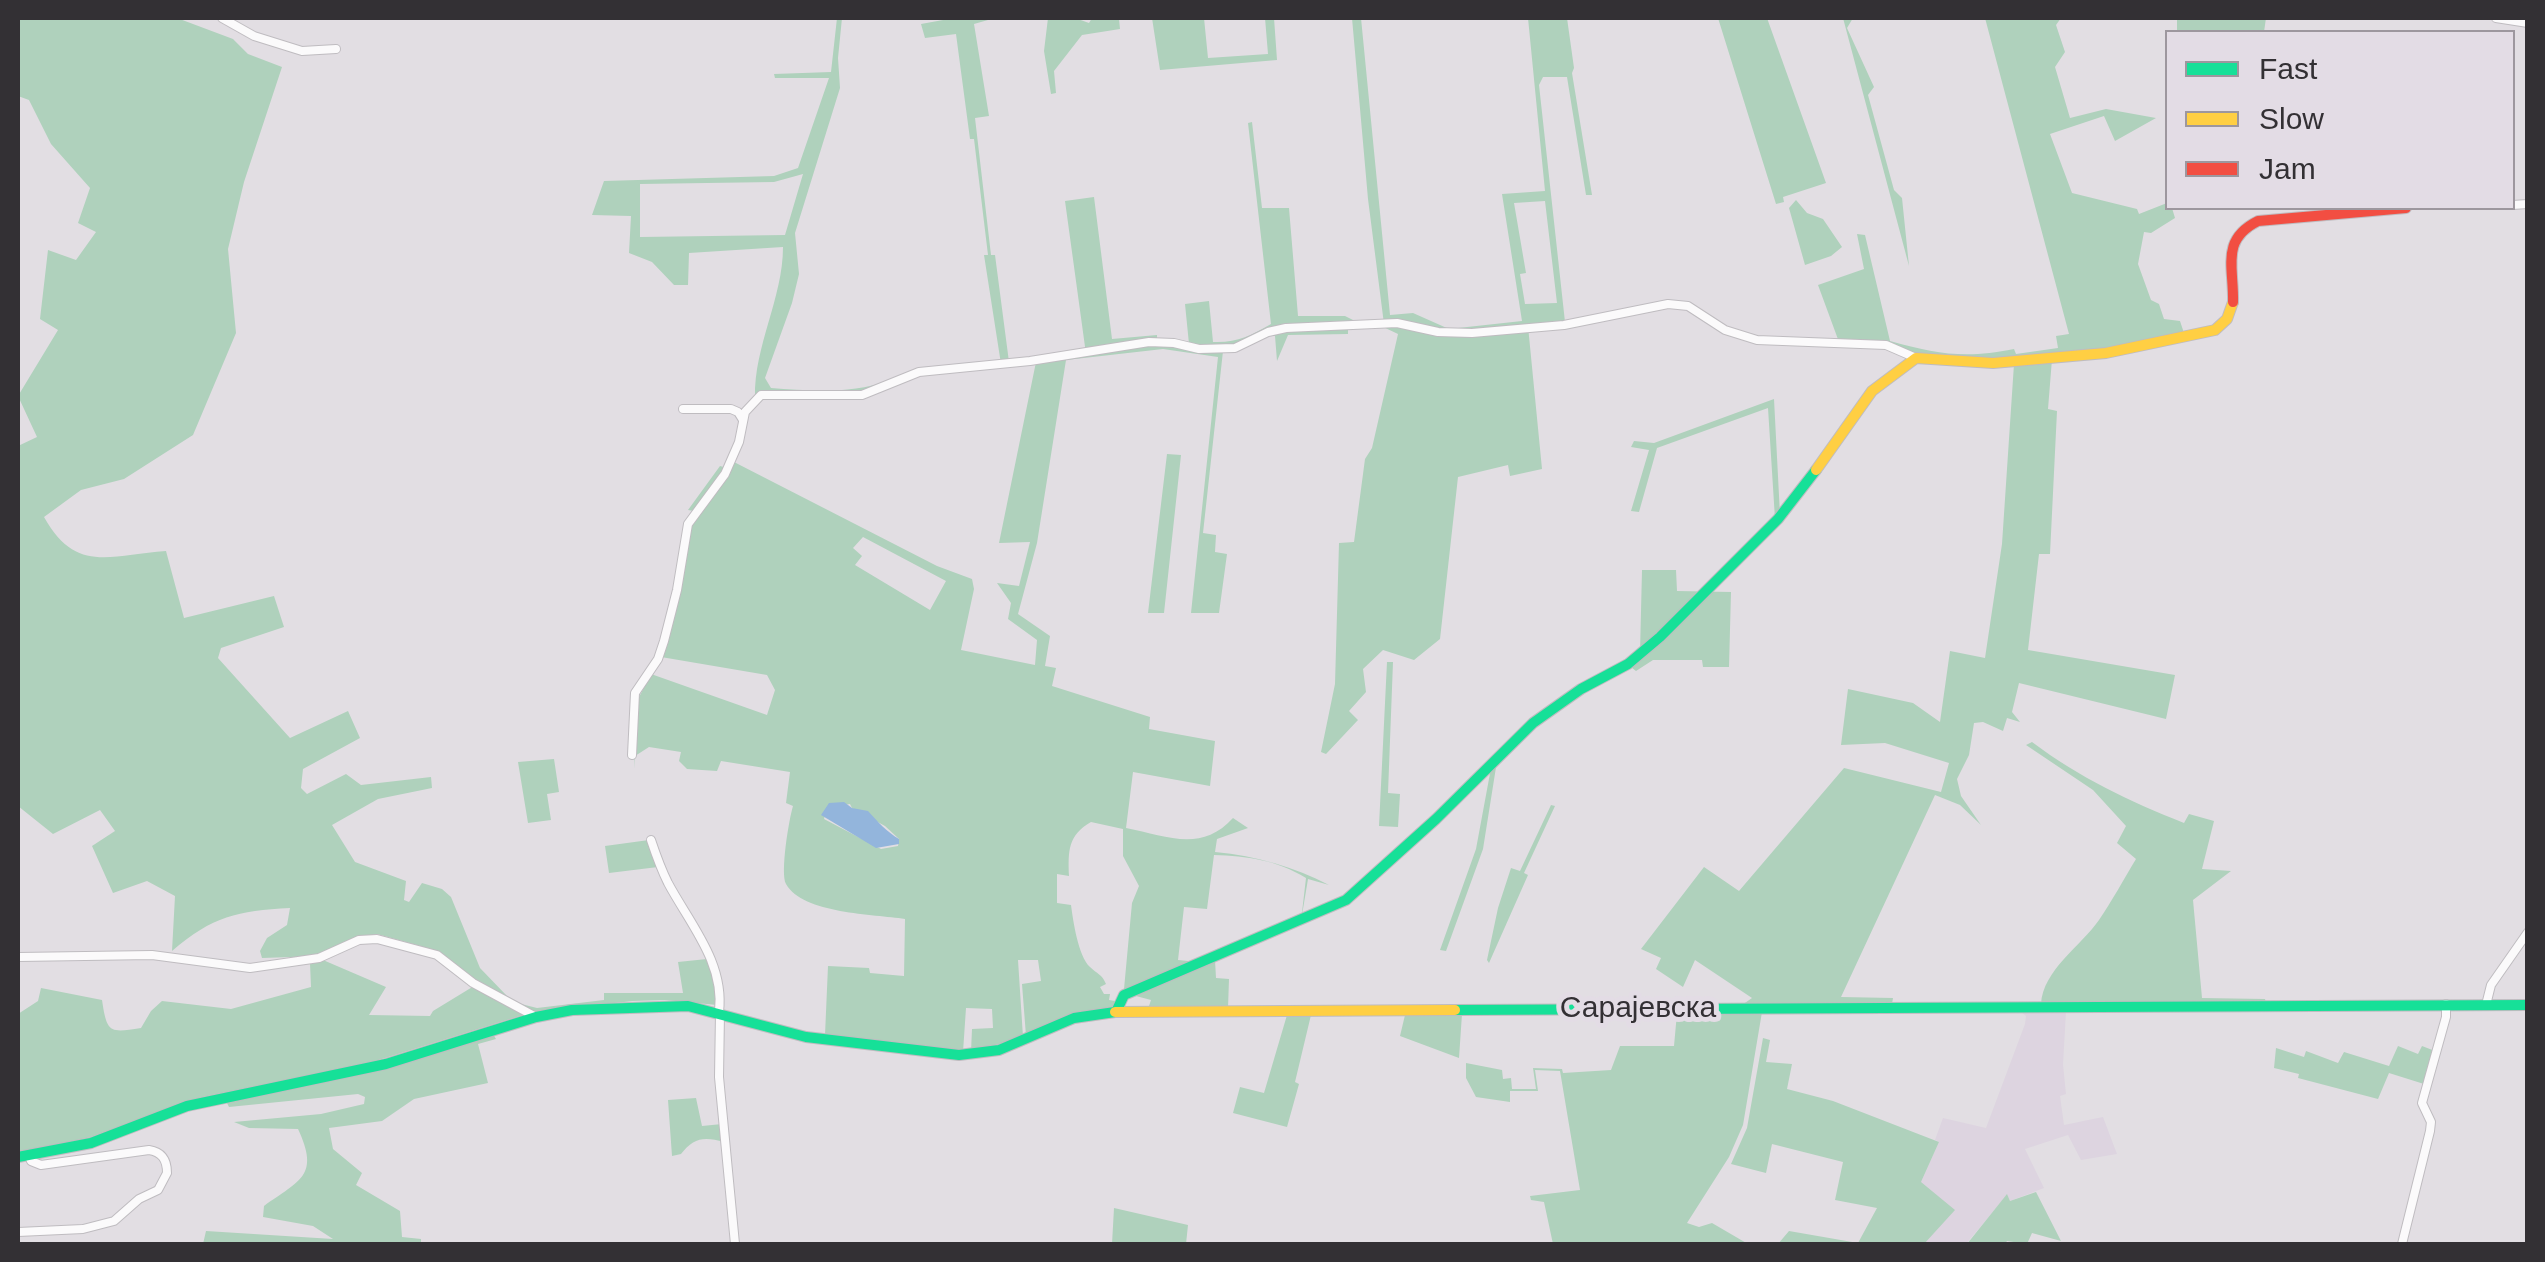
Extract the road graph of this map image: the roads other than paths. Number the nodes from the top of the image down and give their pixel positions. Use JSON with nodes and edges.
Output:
{"nodes":[{"id":1,"x":222,"y":18,"type":"edge"},
{"id":2,"x":2496,"y":18,"type":"edge"},
{"id":3,"x":2528,"y":23,"type":"edge"},
{"id":4,"x":336,"y":49,"type":"dead end"},
{"id":5,"x":2384,"y":210,"type":"edge"},
{"id":6,"x":1916,"y":358,"type":"junction"},
{"id":7,"x":683,"y":409,"type":"dead end"},
{"id":8,"x":744,"y":421,"type":"junction"},
{"id":9,"x":632,"y":755,"type":"dead end"},
{"id":10,"x":651,"y":840,"type":"dead end"},
{"id":11,"x":2528,"y":932,"type":"edge"},
{"id":12,"x":18,"y":957,"type":"edge"},
{"id":13,"x":2446,"y":1004,"type":"junction"},
{"id":14,"x":2486,"y":1005,"type":"junction"},
{"id":15,"x":2528,"y":1005,"type":"edge"},
{"id":16,"x":719,"y":1012,"type":"junction"},
{"id":17,"x":1116,"y":1012,"type":"junction"},
{"id":18,"x":536,"y":1017,"type":"junction"},
{"id":19,"x":23,"y":1156,"type":"edge"},
{"id":20,"x":18,"y":1232,"type":"edge"},
{"id":21,"x":734,"y":1244,"type":"edge"},
{"id":22,"x":2402,"y":1244,"type":"edge"}],
"edges":[{"from":1,"to":4,"type":"street"},
{"from":2,"to":3,"type":"street"},
{"from":5,"to":6,"type":"main road"},
{"from":6,"to":8,"type":"street"},
{"from":6,"to":17,"type":"main road"},
{"from":7,"to":8,"type":"street"},
{"from":8,"to":9,"type":"street"},
{"from":10,"to":16,"type":"street"},
{"from":11,"to":14,"type":"street"},
{"from":12,"to":18,"type":"street"},
{"from":13,"to":14,"type":"main road","name":"Сарајевска"},
{"from":13,"to":17,"type":"main road","name":"Сарајевска"},
{"from":13,"to":22,"type":"street"},
{"from":14,"to":15,"type":"main road","name":"Сарајевска"},
{"from":16,"to":17,"type":"main road","name":"Сарајевска"},
{"from":16,"to":18,"type":"main road","name":"Сарајевска"},
{"from":16,"to":21,"type":"street"},
{"from":18,"to":19,"type":"main road","name":"Сарајевска"},
{"from":19,"to":20,"type":"street"}]}
